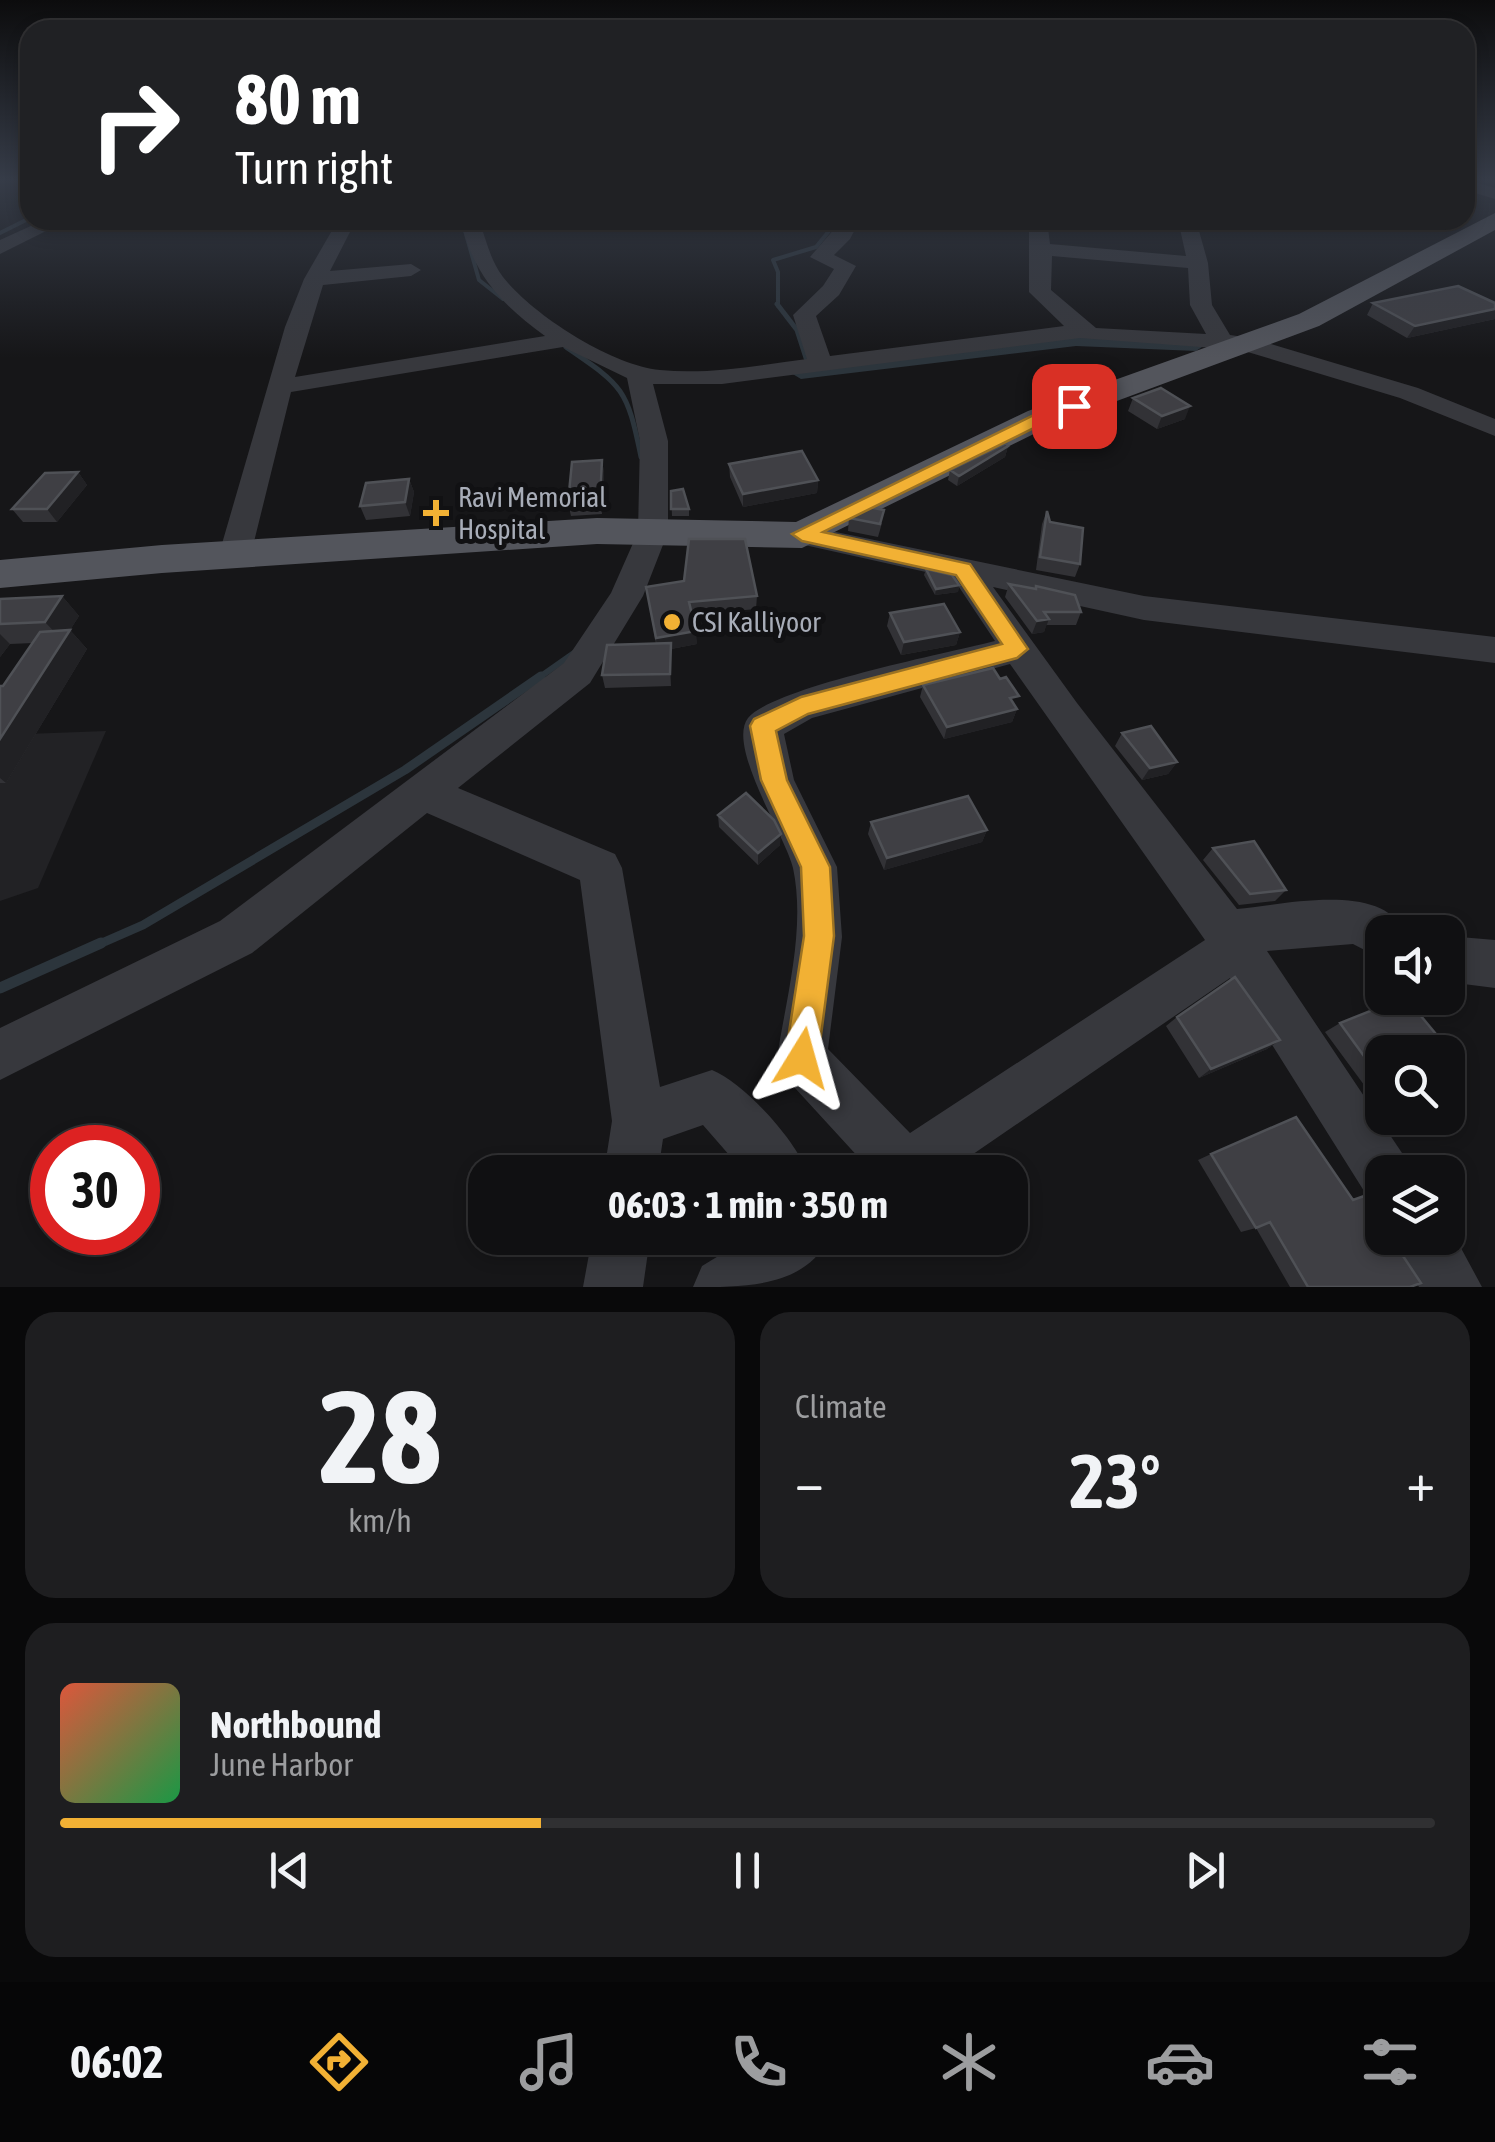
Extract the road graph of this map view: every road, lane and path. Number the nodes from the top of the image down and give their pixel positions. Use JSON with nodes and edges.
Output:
{"nodes":[{"id":1,"x":338,"y":238,"type":"edge"},
{"id":2,"x":473,"y":238,"type":"edge"},
{"id":3,"x":841,"y":238,"type":"edge"},
{"id":4,"x":1038,"y":238,"type":"edge"},
{"id":5,"x":1191,"y":238,"type":"edge"},
{"id":6,"x":1462,"y":238,"type":"edge"},
{"id":7,"x":1038,"y":248,"type":"junction"},
{"id":8,"x":1198,"y":262,"type":"junction"},
{"id":9,"x":411,"y":270,"type":"dead end"},
{"id":10,"x":315,"y":279,"type":"junction"},
{"id":11,"x":1082,"y":331,"type":"junction"},
{"id":12,"x":561,"y":341,"type":"junction"},
{"id":13,"x":1232,"y":343,"type":"junction"},
{"id":14,"x":822,"y":365,"type":"junction"},
{"id":15,"x":638,"y":374,"type":"junction"},
{"id":16,"x":278,"y":387,"type":"junction"},
{"id":17,"x":1495,"y":428,"type":"edge"},
{"id":18,"x":653,"y":532,"type":"junction"},
{"id":19,"x":802,"y":534,"type":"junction"},
{"id":20,"x":235,"y":554,"type":"junction"},
{"id":21,"x":963,"y":569,"type":"junction"},
{"id":22,"x":0,"y":574,"type":"edge"},
{"id":23,"x":1017,"y":649,"type":"junction"},
{"id":24,"x":1495,"y":650,"type":"edge"},
{"id":25,"x":422,"y":792,"type":"junction"},
{"id":26,"x":1365,"y":925,"type":"edge"},
{"id":27,"x":1227,"y":932,"type":"junction"},
{"id":28,"x":1465,"y":961,"type":"edge"},
{"id":29,"x":1495,"y":964,"type":"edge"},
{"id":30,"x":0,"y":1055,"type":"edge"},
{"id":31,"x":639,"y":1121,"type":"junction"},
{"id":32,"x":634,"y":1155,"type":"edge"},
{"id":33,"x":765,"y":1155,"type":"edge"},
{"id":34,"x":889,"y":1155,"type":"edge"},
{"id":35,"x":927,"y":1155,"type":"edge"},
{"id":36,"x":1372,"y":1155,"type":"edge"},
{"id":37,"x":618,"y":1255,"type":"edge"},
{"id":38,"x":773,"y":1255,"type":"edge"},
{"id":39,"x":1433,"y":1255,"type":"edge"},
{"id":40,"x":613,"y":1287,"type":"edge"},
{"id":41,"x":723,"y":1287,"type":"edge"},
{"id":42,"x":1452,"y":1287,"type":"edge"}],
"edges":[{"from":1,"to":10,"type":"street"},
{"from":2,"to":12,"type":"street"},
{"from":3,"to":14,"type":"street"},
{"from":4,"to":7,"type":"street"},
{"from":5,"to":8,"type":"street"},
{"from":6,"to":13,"type":"main road"},
{"from":7,"to":8,"type":"street"},
{"from":7,"to":11,"type":"street"},
{"from":8,"to":13,"type":"street"},
{"from":9,"to":10,"type":"street"},
{"from":10,"to":16,"type":"street"},
{"from":11,"to":13,"type":"street"},
{"from":11,"to":14,"type":"street"},
{"from":12,"to":15,"type":"street"},
{"from":12,"to":16,"type":"street"},
{"from":13,"to":17,"type":"street"},
{"from":13,"to":19,"type":"main road"},
{"from":14,"to":15,"type":"street"},
{"from":15,"to":18,"type":"street"},
{"from":16,"to":20,"type":"street"},
{"from":18,"to":19,"type":"main road"},
{"from":18,"to":20,"type":"main road"},
{"from":18,"to":25,"type":"street"},
{"from":19,"to":21,"type":"street"},
{"from":20,"to":22,"type":"main road"},
{"from":21,"to":23,"type":"street"},
{"from":21,"to":24,"type":"street"},
{"from":23,"to":27,"type":"street"},
{"from":23,"to":34,"type":"street"},
{"from":25,"to":30,"type":"street"},
{"from":25,"to":31,"type":"street"},
{"from":26,"to":27,"type":"street"},
{"from":27,"to":35,"type":"street"},
{"from":27,"to":36,"type":"street"},
{"from":28,"to":29,"type":"street"},
{"from":31,"to":32,"type":"street"},
{"from":31,"to":33,"type":"street"},
{"from":37,"to":40,"type":"street"},
{"from":38,"to":41,"type":"street"},
{"from":39,"to":42,"type":"street"}]}
